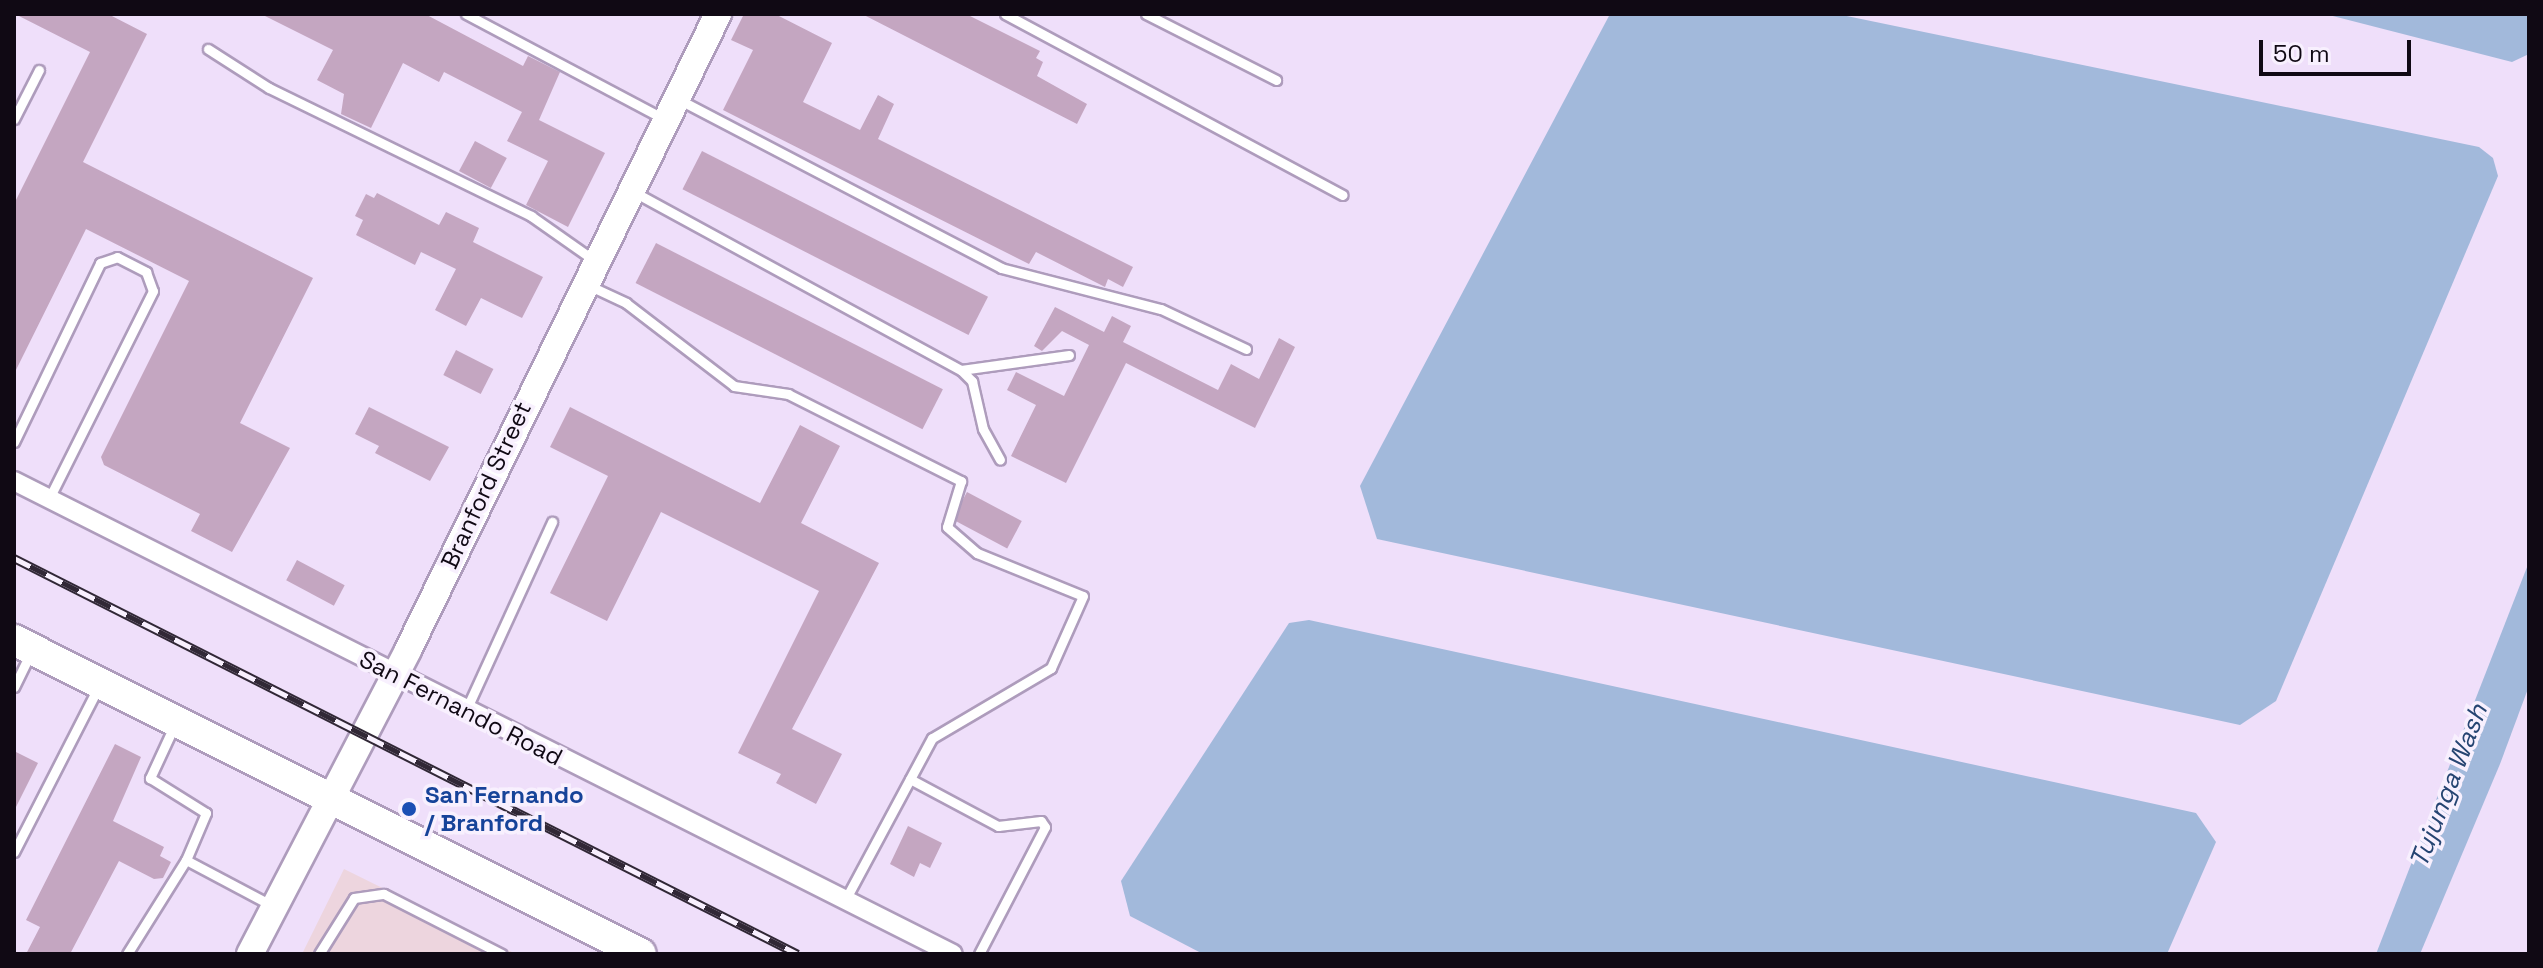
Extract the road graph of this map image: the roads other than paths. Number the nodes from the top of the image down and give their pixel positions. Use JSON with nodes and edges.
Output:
{"nodes":[{"id":1,"x":466,"y":14,"type":"edge"},
{"id":2,"x":718,"y":14,"type":"edge"},
{"id":3,"x":1005,"y":14,"type":"edge"},
{"id":4,"x":1146,"y":14,"type":"edge"},
{"id":5,"x":208,"y":49,"type":"dead end"},
{"id":6,"x":39,"y":70,"type":"dead end"},
{"id":7,"x":1276,"y":80,"type":"dead end"},
{"id":8,"x":672,"y":110,"type":"junction"},
{"id":9,"x":14,"y":119,"type":"edge"},
{"id":10,"x":634,"y":192,"type":"junction"},
{"id":11,"x":1342,"y":195,"type":"dead end"},
{"id":12,"x":589,"y":271,"type":"junction"},
{"id":13,"x":1246,"y":349,"type":"dead end"},
{"id":14,"x":1069,"y":355,"type":"dead end"},
{"id":15,"x":961,"y":370,"type":"junction"},
{"id":16,"x":14,"y":442,"type":"edge"},
{"id":17,"x":1000,"y":460,"type":"dead end"},
{"id":18,"x":14,"y":481,"type":"edge"},
{"id":19,"x":49,"y":499,"type":"junction"},
{"id":20,"x":552,"y":522,"type":"dead end"},
{"id":21,"x":23,"y":644,"type":"edge"},
{"id":22,"x":394,"y":674,"type":"junction"},
{"id":23,"x":101,"y":683,"type":"junction"},
{"id":24,"x":14,"y":687,"type":"edge"},
{"id":25,"x":466,"y":710,"type":"junction"},
{"id":26,"x":176,"y":721,"type":"junction"},
{"id":27,"x":910,"y":779,"type":"junction"},
{"id":28,"x":329,"y":797,"type":"junction"},
{"id":29,"x":14,"y":852,"type":"edge"},
{"id":30,"x":186,"y":860,"type":"junction"},
{"id":31,"x":845,"y":900,"type":"junction"},
{"id":32,"x":273,"y":906,"type":"junction"},
{"id":33,"x":127,"y":954,"type":"edge"},
{"id":34,"x":250,"y":954,"type":"edge"},
{"id":35,"x":319,"y":954,"type":"edge"},
{"id":36,"x":502,"y":954,"type":"edge"},
{"id":37,"x":641,"y":954,"type":"edge"},
{"id":38,"x":953,"y":954,"type":"edge"},
{"id":39,"x":979,"y":954,"type":"edge"}],
"edges":[{"from":1,"to":8,"type":"lane"},
{"from":2,"to":8,"type":"main road","name":"Branford Street"},
{"from":3,"to":11,"type":"lane"},
{"from":4,"to":7,"type":"lane"},
{"from":5,"to":12,"type":"lane"},
{"from":6,"to":9,"type":"lane"},
{"from":8,"to":10,"type":"main road","name":"Branford Street"},
{"from":8,"to":13,"type":"lane"},
{"from":10,"to":12,"type":"main road","name":"Branford Street"},
{"from":10,"to":15,"type":"lane"},
{"from":12,"to":22,"type":"main road","name":"Branford Street"},
{"from":12,"to":27,"type":"lane"},
{"from":14,"to":15,"type":"lane"},
{"from":15,"to":17,"type":"lane"},
{"from":16,"to":19,"type":"lane"},
{"from":18,"to":19,"type":"street","name":"San Fernando Road"},
{"from":19,"to":22,"type":"street","name":"San Fernando Road"},
{"from":20,"to":25,"type":"lane"},
{"from":21,"to":23,"type":"main road"},
{"from":21,"to":24,"type":"lane"},
{"from":22,"to":25,"type":"street","name":"San Fernando Road"},
{"from":22,"to":28,"type":"main road","name":"Branford Street"},
{"from":23,"to":26,"type":"main road"},
{"from":23,"to":29,"type":"lane"},
{"from":25,"to":31,"type":"street","name":"San Fernando Road"},
{"from":26,"to":28,"type":"main road"},
{"from":26,"to":30,"type":"lane"},
{"from":27,"to":31,"type":"lane"},
{"from":27,"to":39,"type":"lane"},
{"from":28,"to":32,"type":"main road","name":"Branford Street"},
{"from":28,"to":37,"type":"main road"},
{"from":30,"to":32,"type":"lane"},
{"from":30,"to":33,"type":"lane"},
{"from":31,"to":38,"type":"street","name":"San Fernando Road"},
{"from":32,"to":34,"type":"main road","name":"Branford Street"},
{"from":35,"to":36,"type":"lane"}]}
